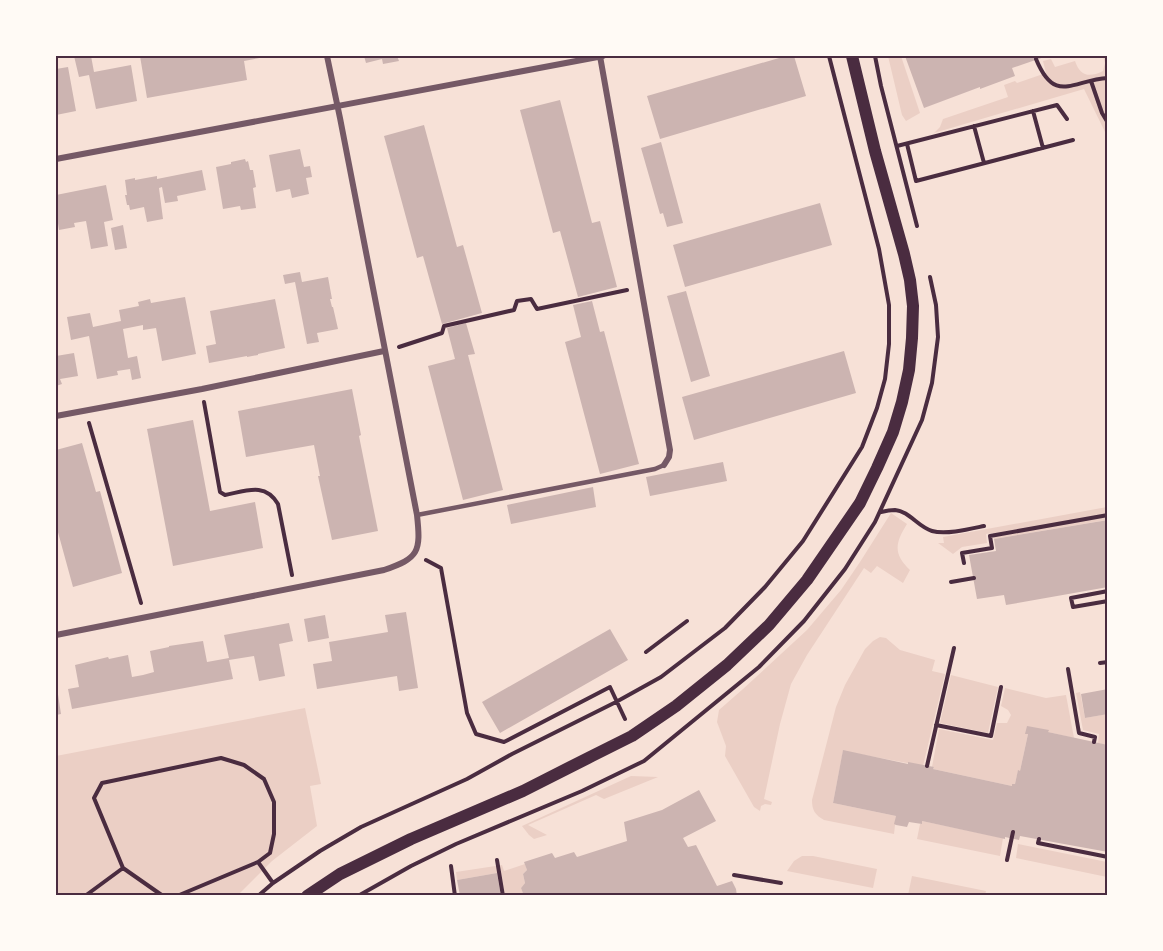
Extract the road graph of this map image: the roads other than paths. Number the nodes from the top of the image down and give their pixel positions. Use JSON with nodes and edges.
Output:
{"nodes":[{"id":1,"x":327,"y":56,"type":"edge"},
{"id":2,"x":601,"y":56,"type":"edge"},
{"id":3,"x":852,"y":56,"type":"edge"},
{"id":4,"x":337,"y":105,"type":"junction"},
{"id":5,"x":56,"y":159,"type":"edge"},
{"id":6,"x":384,"y":351,"type":"junction"},
{"id":7,"x":56,"y":416,"type":"edge"},
{"id":8,"x":664,"y":465,"type":"joint"},
{"id":9,"x":417,"y":515,"type":"junction"},
{"id":10,"x":56,"y":635,"type":"edge"},
{"id":11,"x":307,"y":896,"type":"edge"}],
"edges":[{"from":1,"to":4,"type":"street"},
{"from":2,"to":4,"type":"street"},
{"from":2,"to":8,"type":"street"},
{"from":3,"to":11,"type":"main road"},
{"from":4,"to":5,"type":"street"},
{"from":4,"to":6,"type":"street"},
{"from":6,"to":7,"type":"street"},
{"from":6,"to":9,"type":"street"},
{"from":8,"to":9,"type":"lane"},
{"from":9,"to":10,"type":"street"}]}
